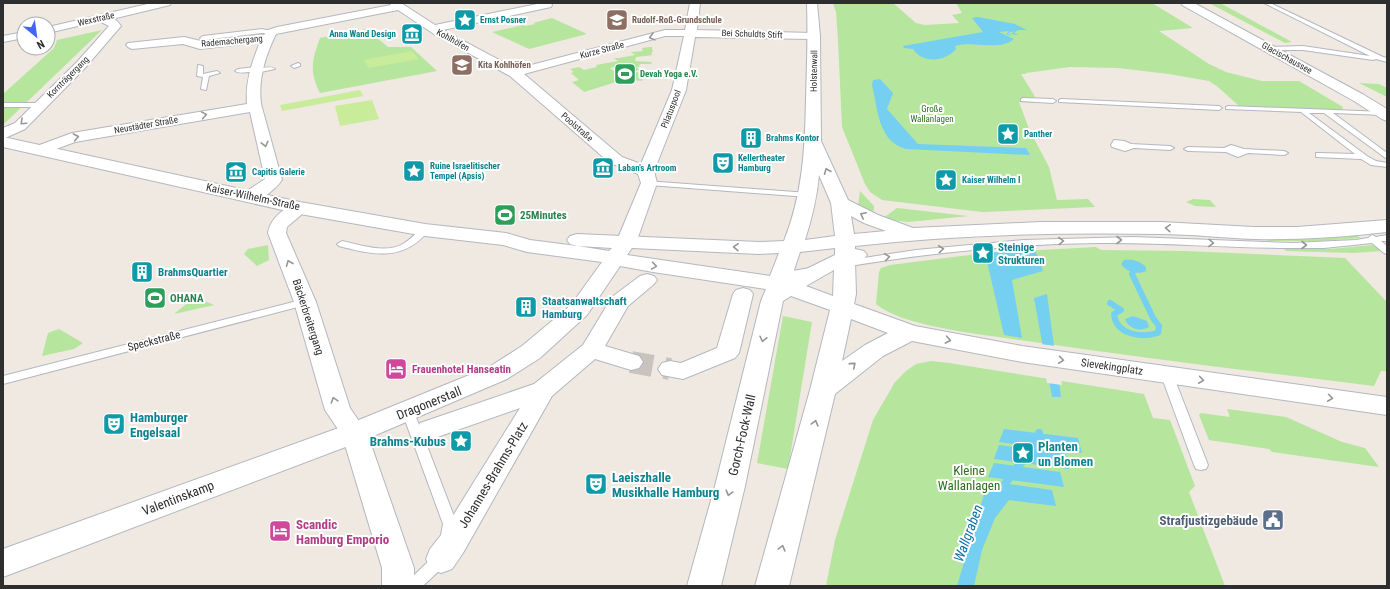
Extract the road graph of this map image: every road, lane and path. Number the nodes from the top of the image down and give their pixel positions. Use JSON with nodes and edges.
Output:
{"nodes":[{"id":1,"x":166,"y":3,"type":"edge"},
{"id":2,"x":695,"y":3,"type":"edge"},
{"id":3,"x":812,"y":3,"type":"edge"},
{"id":4,"x":1186,"y":3,"type":"edge"},
{"id":5,"x":1266,"y":3,"type":"edge"},
{"id":6,"x":397,"y":5,"type":"edge"},
{"id":7,"x":547,"y":5,"type":"dead end"},
{"id":8,"x":100,"y":18,"type":"junction"},
{"id":9,"x":56,"y":28,"type":"edge"},
{"id":10,"x":434,"y":29,"type":"junction"},
{"id":11,"x":691,"y":32,"type":"junction"},
{"id":12,"x":270,"y":35,"type":"junction"},
{"id":13,"x":814,"y":36,"type":"junction"},
{"id":14,"x":16,"y":37,"type":"edge"},
{"id":15,"x":203,"y":38,"type":"dead end"},
{"id":16,"x":3,"y":39,"type":"edge"},
{"id":17,"x":132,"y":45,"type":"dead end"},
{"id":18,"x":1269,"y":49,"type":"junction"},
{"id":19,"x":1384,"y":60,"type":"edge"},
{"id":20,"x":200,"y":66,"type":"dead end"},
{"id":21,"x":272,"y":69,"type":"dead end"},
{"id":22,"x":256,"y":70,"type":"junction"},
{"id":23,"x":238,"y":71,"type":"dead end"},
{"id":24,"x":515,"y":73,"type":"junction"},
{"id":25,"x":217,"y":74,"type":"dead end"},
{"id":26,"x":206,"y":75,"type":"junction"},
{"id":27,"x":204,"y":89,"type":"dead end"},
{"id":28,"x":1023,"y":100,"type":"dead end"},
{"id":29,"x":1053,"y":101,"type":"dead end"},
{"id":30,"x":1061,"y":101,"type":"dead end"},
{"id":31,"x":3,"y":105,"type":"edge"},
{"id":32,"x":40,"y":105,"type":"junction"},
{"id":33,"x":253,"y":107,"type":"junction"},
{"id":34,"x":1219,"y":108,"type":"dead end"},
{"id":35,"x":1228,"y":108,"type":"dead end"},
{"id":36,"x":1303,"y":111,"type":"junction"},
{"id":37,"x":1327,"y":112,"type":"junction"},
{"id":38,"x":1385,"y":114,"type":"edge"},
{"id":39,"x":3,"y":134,"type":"edge"},
{"id":40,"x":813,"y":140,"type":"junction"},
{"id":41,"x":3,"y":142,"type":"edge"},
{"id":42,"x":1130,"y":146,"type":"dead end"},
{"id":43,"x":1170,"y":148,"type":"dead end"},
{"id":44,"x":1188,"y":148,"type":"dead end"},
{"id":45,"x":40,"y":150,"type":"junction"},
{"id":46,"x":1284,"y":153,"type":"dead end"},
{"id":47,"x":1319,"y":155,"type":"dead end"},
{"id":48,"x":1362,"y":157,"type":"junction"},
{"id":49,"x":1387,"y":157,"type":"edge"},
{"id":50,"x":1387,"y":165,"type":"edge"},
{"id":51,"x":647,"y":177,"type":"junction"},
{"id":52,"x":808,"y":195,"type":"junction"},
{"id":53,"x":250,"y":197,"type":"junction"},
{"id":54,"x":840,"y":203,"type":"junction"},
{"id":55,"x":300,"y":208,"type":"junction"},
{"id":56,"x":424,"y":230,"type":"junction"},
{"id":57,"x":945,"y":232,"type":"junction"},
{"id":58,"x":1374,"y":232,"type":"edge"},
{"id":59,"x":914,"y":234,"type":"junction"},
{"id":60,"x":1011,"y":236,"type":"junction"},
{"id":61,"x":1387,"y":238,"type":"edge"},
{"id":62,"x":342,"y":244,"type":"dead end"},
{"id":63,"x":843,"y":247,"type":"junction"},
{"id":64,"x":620,"y":251,"type":"junction"},
{"id":65,"x":1387,"y":251,"type":"edge"},
{"id":66,"x":795,"y":267,"type":"junction"},
{"id":67,"x":648,"y":280,"type":"dead end"},
{"id":68,"x":745,"y":286,"type":"junction"},
{"id":69,"x":305,"y":302,"type":"junction"},
{"id":70,"x":838,"y":306,"type":"junction"},
{"id":71,"x":910,"y":333,"type":"junction"},
{"id":72,"x":591,"y":350,"type":"junction"},
{"id":73,"x":631,"y":362,"type":"tunnel mouth"},
{"id":74,"x":670,"y":370,"type":"tunnel mouth"},
{"id":75,"x":1167,"y":375,"type":"junction"},
{"id":76,"x":3,"y":380,"type":"edge"},
{"id":77,"x":543,"y":390,"type":"junction"},
{"id":78,"x":823,"y":390,"type":"junction"},
{"id":79,"x":1387,"y":406,"type":"edge"},
{"id":80,"x":408,"y":412,"type":"junction"},
{"id":81,"x":430,"y":430,"type":"dead end"},
{"id":82,"x":354,"y":433,"type":"junction"},
{"id":83,"x":1201,"y":465,"type":"dead end"},
{"id":84,"x":441,"y":559,"type":"junction"},
{"id":85,"x":3,"y":563,"type":"edge"},
{"id":86,"x":398,"y":586,"type":"edge"},
{"id":87,"x":412,"y":586,"type":"edge"},
{"id":88,"x":704,"y":586,"type":"edge"},
{"id":89,"x":772,"y":586,"type":"edge"}],
"edges":[{"from":1,"to":8,"type":"street","name":"Wexstraße"},
{"from":2,"to":11,"type":"street","name":"Pilatuspool"},
{"from":3,"to":13,"type":"main road","name":"Holstenwall"},
{"from":4,"to":18,"type":"main road","name":"Glacischaussee"},
{"from":5,"to":19,"type":"lane"},
{"from":6,"to":10,"type":"street","name":"Kohlhöfen"},
{"from":6,"to":12,"type":"street","name":"Rademachergang"},
{"from":7,"to":10,"type":"street"},
{"from":8,"to":9,"type":"street","name":"Wexstraße"},
{"from":8,"to":32,"type":"street","name":"Kornträgergang"},
{"from":10,"to":24,"type":"street","name":"Kohlhöfen"},
{"from":11,"to":13,"type":"street","name":"Bei Schuldts Stift"},
{"from":11,"to":24,"type":"street","name":"Kurze Straße","one_way":true},
{"from":11,"to":51,"type":"street","name":"Pilatuspool"},
{"from":12,"to":15,"type":"lane"},
{"from":12,"to":17,"type":"street","name":"Rademachergang"},
{"from":12,"to":22,"type":"street"},
{"from":13,"to":40,"type":"main road","name":"Holstenwall"},
{"from":14,"to":16,"type":"street"},
{"from":18,"to":19,"type":"lane"},
{"from":18,"to":38,"type":"main road","name":"Glacischaussee"},
{"from":20,"to":26,"type":"lane"},
{"from":21,"to":22,"type":"lane"},
{"from":22,"to":23,"type":"lane"},
{"from":22,"to":33,"type":"street"},
{"from":24,"to":51,"type":"street","name":"Poolstraße"},
{"from":25,"to":26,"type":"lane"},
{"from":26,"to":27,"type":"lane"},
{"from":28,"to":29,"type":"lane"},
{"from":30,"to":34,"type":"lane"},
{"from":31,"to":32,"type":"lane"},
{"from":32,"to":39,"type":"street","name":"Kornträgergang","one_way":true},
{"from":45,"to":33,"type":"street","name":"Neustädter Straße","one_way":true},
{"from":33,"to":53,"type":"street","one_way":true},
{"from":35,"to":36,"type":"lane"},
{"from":36,"to":37,"type":"lane"},
{"from":36,"to":48,"type":"lane"},
{"from":37,"to":38,"type":"lane"},
{"from":37,"to":49,"type":"lane"},
{"from":40,"to":52,"type":"main road","name":"Holstenwall"},
{"from":54,"to":40,"type":"main road","name":"Holstenwall","one_way":true},
{"from":41,"to":45,"type":"main road","name":"Kaiser-Wilhelm-Straße"},
{"from":42,"to":43,"type":"lane"},
{"from":44,"to":46,"type":"lane"},
{"from":45,"to":53,"type":"main road","name":"Kaiser-Wilhelm-Straße"},
{"from":47,"to":48,"type":"lane"},
{"from":48,"to":50,"type":"lane"},
{"from":51,"to":52,"type":"lane"},
{"from":51,"to":64,"type":"street"},
{"from":52,"to":66,"type":"main road","name":"Holstenwall"},
{"from":53,"to":55,"type":"main road","name":"Kaiser-Wilhelm-Straße"},
{"from":59,"to":54,"type":"main road","one_way":true},
{"from":54,"to":63,"type":"main road","name":"Holstenwall"},
{"from":55,"to":56,"type":"main road","name":"Kaiser-Wilhelm-Straße"},
{"from":69,"to":55,"type":"street","name":"Bäckerbreitergang","one_way":true},
{"from":56,"to":62,"type":"lane"},
{"from":56,"to":64,"type":"main road","name":"Kaiser-Wilhelm-Straße"},
{"from":57,"to":59,"type":"main road"},
{"from":57,"to":60,"type":"main road"},
{"from":57,"to":63,"type":"main road"},
{"from":58,"to":60,"type":"main road"},
{"from":58,"to":61,"type":"lane"},
{"from":58,"to":65,"type":"lane"},
{"from":59,"to":63,"type":"main road"},
{"from":63,"to":60,"type":"lane","one_way":true},
{"from":63,"to":66,"type":"main road"},
{"from":63,"to":66,"type":"main road"},
{"from":63,"to":70,"type":"main road"},
{"from":66,"to":64,"type":"main road","one_way":true},
{"from":64,"to":68,"type":"main road","one_way":true},
{"from":64,"to":80,"type":"main road","name":"Dragonerstall"},
{"from":66,"to":68,"type":"main road"},
{"from":66,"to":70,"type":"main road"},
{"from":66,"to":70,"type":"main road"},
{"from":66,"to":88,"type":"main road","name":"Gorch-Fock-Wall","one_way":true},
{"from":67,"to":72,"type":"street","name":"Johannes-Brahms-Platz"},
{"from":68,"to":74,"type":"street"},
{"from":69,"to":76,"type":"lane","name":"Speckstraße"},
{"from":82,"to":69,"type":"street","name":"Bäckerbreitergang","one_way":true},
{"from":70,"to":71,"type":"main road","name":"Sievekingplatz"},
{"from":70,"to":78,"type":"main road"},
{"from":71,"to":75,"type":"main road","name":"Sievekingplatz","one_way":true},
{"from":78,"to":71,"type":"main road","one_way":true},
{"from":72,"to":73,"type":"street"},
{"from":72,"to":77,"type":"street","name":"Johannes-Brahms-Platz"},
{"from":75,"to":79,"type":"main road","name":"Sievekingplatz","one_way":true},
{"from":75,"to":83,"type":"lane"},
{"from":77,"to":81,"type":"street","name":"Johannes-Brahms-Platz"},
{"from":77,"to":84,"type":"street","name":"Johannes-Brahms-Platz"},
{"from":89,"to":78,"type":"main road","one_way":true},
{"from":80,"to":82,"type":"main road","name":"Dragonerstall"},
{"from":80,"to":84,"type":"lane"},
{"from":82,"to":85,"type":"main road","name":"Valentinskamp"},
{"from":82,"to":86,"type":"street"},
{"from":84,"to":87,"type":"lane"}]}
